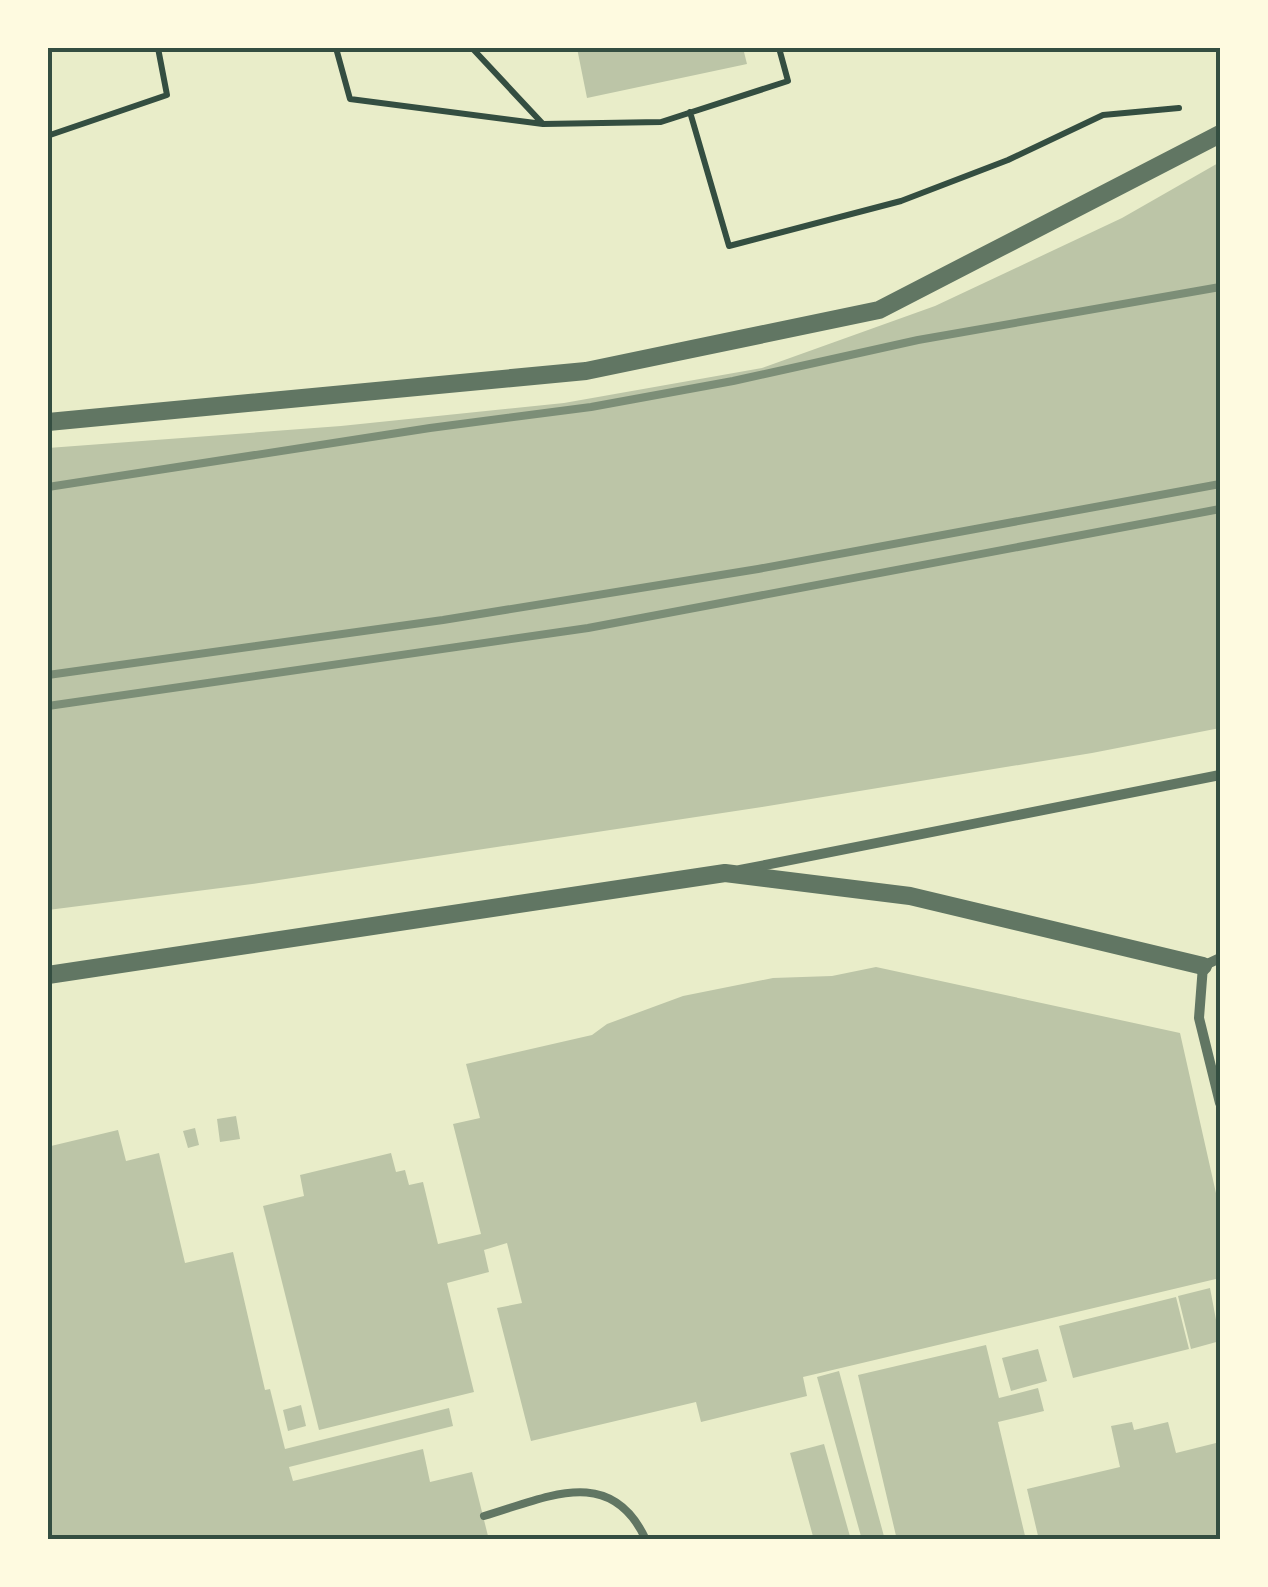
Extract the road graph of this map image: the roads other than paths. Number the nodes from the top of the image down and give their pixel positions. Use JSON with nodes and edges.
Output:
{"nodes":[{"id":1,"x":1220,"y":134,"type":"edge"},
{"id":2,"x":48,"y":422,"type":"edge"},
{"id":3,"x":1220,"y":775,"type":"edge"},
{"id":4,"x":724,"y":873,"type":"junction"},
{"id":5,"x":1220,"y":958,"type":"edge"},
{"id":6,"x":1202,"y":966,"type":"junction"},
{"id":7,"x":48,"y":975,"type":"edge"},
{"id":8,"x":1220,"y":1103,"type":"edge"},
{"id":9,"x":484,"y":1516,"type":"dead end"},
{"id":10,"x":646,"y":1540,"type":"edge"}],
"edges":[{"from":1,"to":2,"type":"street"},
{"from":3,"to":4,"type":"street"},
{"from":4,"to":6,"type":"street"},
{"from":4,"to":7,"type":"street"},
{"from":5,"to":6,"type":"street"},
{"from":6,"to":8,"type":"street"},
{"from":9,"to":10,"type":"lane"}]}
